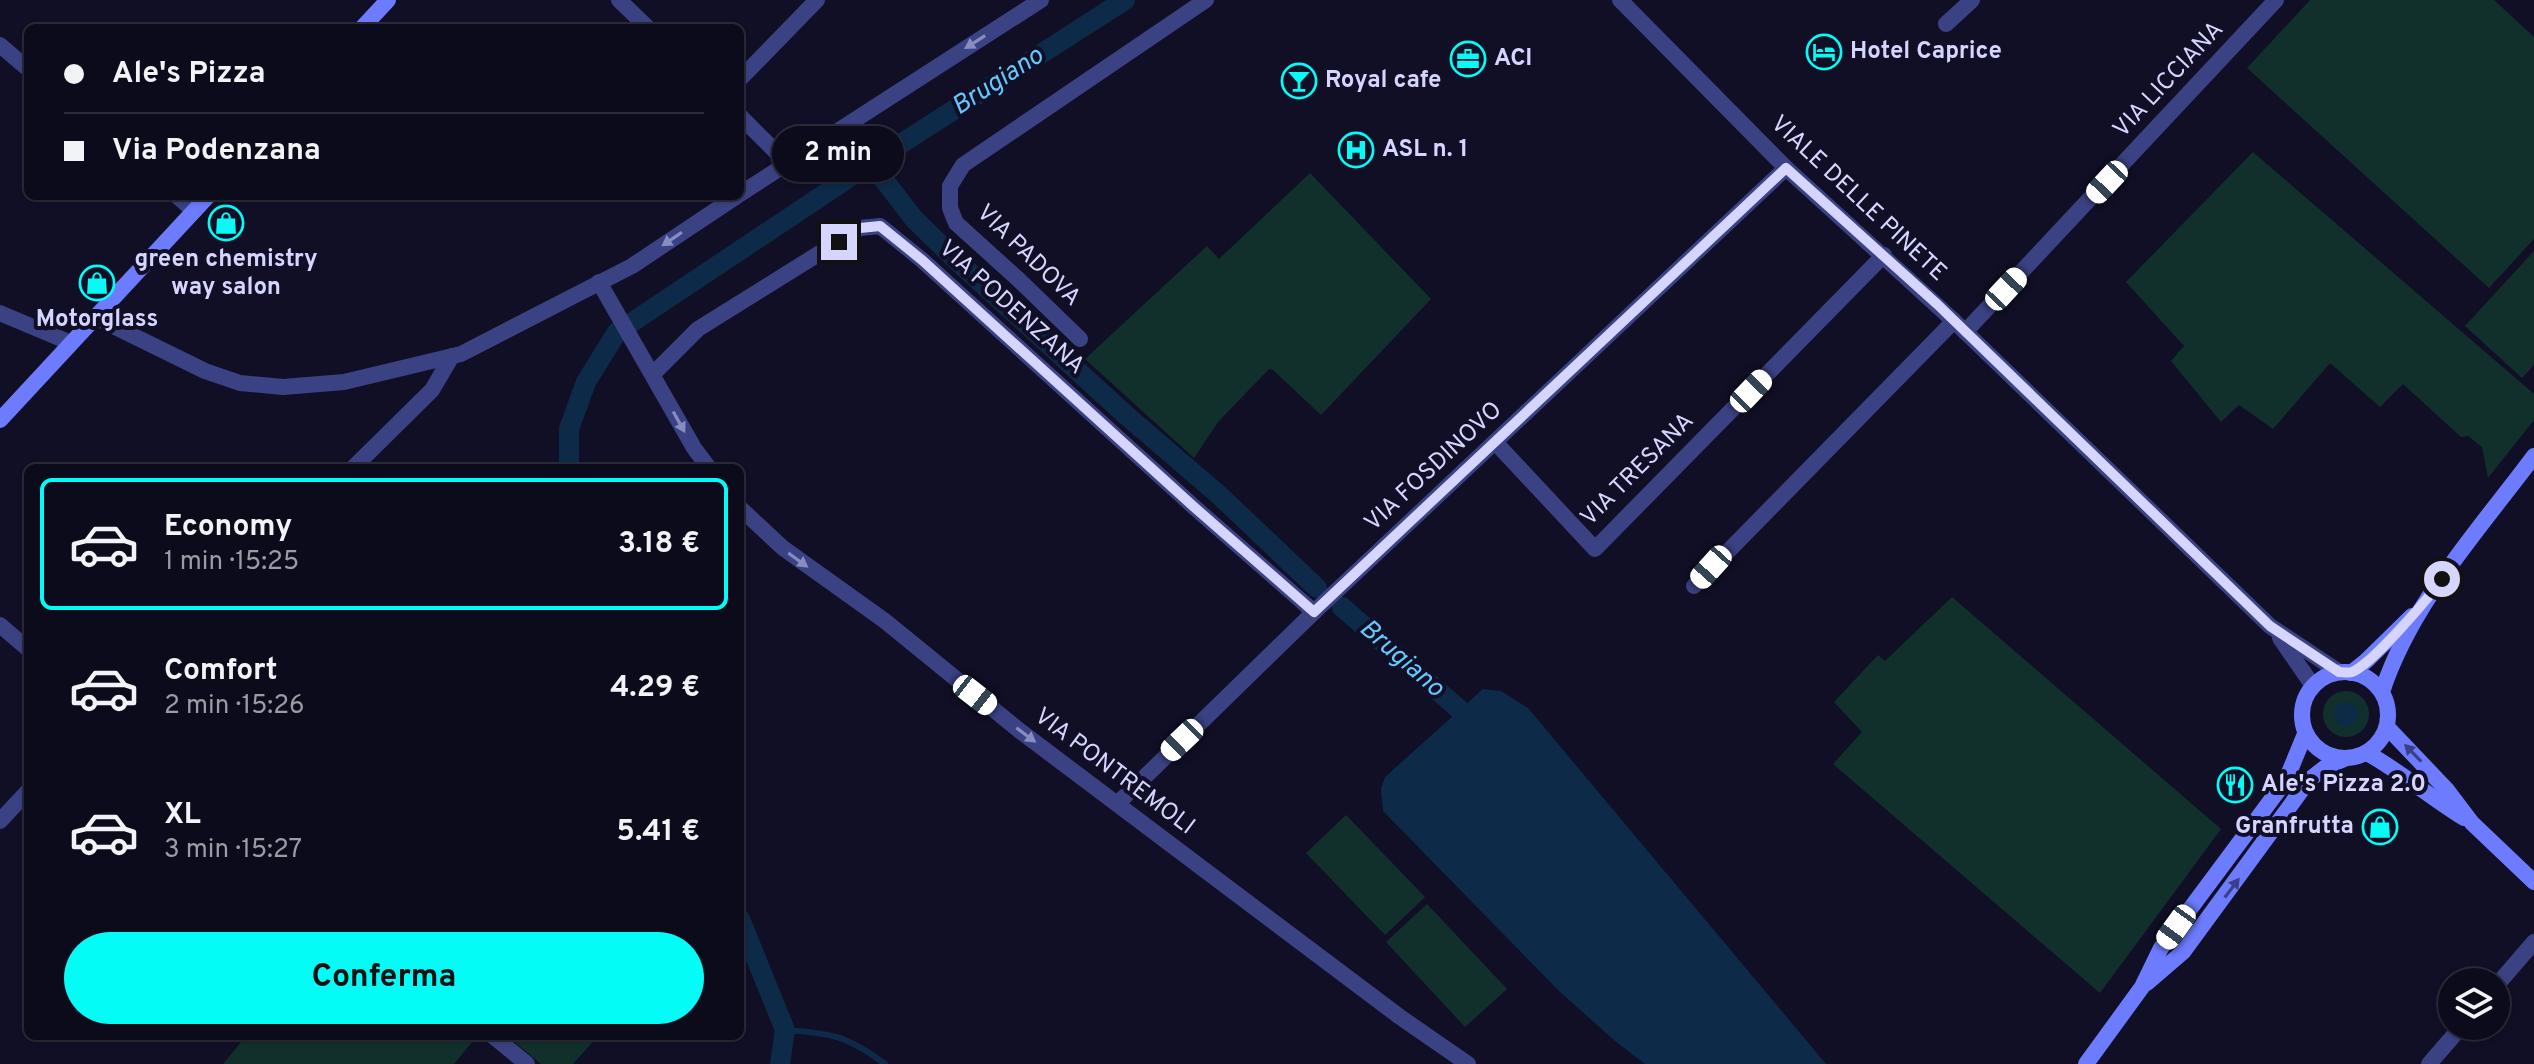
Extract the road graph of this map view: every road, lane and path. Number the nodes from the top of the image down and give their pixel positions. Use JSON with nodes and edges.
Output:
{"nodes":[{"id":1,"x":388,"y":0,"type":"edge"},
{"id":2,"x":619,"y":0,"type":"edge"},
{"id":3,"x":817,"y":0,"type":"edge"},
{"id":4,"x":1041,"y":0,"type":"edge"},
{"id":5,"x":1206,"y":0,"type":"edge"},
{"id":6,"x":1972,"y":0,"type":"edge"},
{"id":7,"x":2276,"y":0,"type":"edge"},
{"id":8,"x":1629,"y":3,"type":"edge"},
{"id":9,"x":366,"y":24,"type":"edge"},
{"id":10,"x":644,"y":24,"type":"edge"},
{"id":11,"x":1946,"y":24,"type":"dead end"},
{"id":12,"x":0,"y":45,"type":"edge"},
{"id":13,"x":24,"y":66,"type":"edge"},
{"id":14,"x":744,"y":75,"type":"edge"},
{"id":15,"x":744,"y":120,"type":"edge"},
{"id":16,"x":787,"y":163,"type":"junction"},
{"id":17,"x":1786,"y":168,"type":"junction"},
{"id":18,"x":744,"y":191,"type":"edge"},
{"id":19,"x":182,"y":200,"type":"edge"},
{"id":20,"x":204,"y":200,"type":"edge"},
{"id":21,"x":731,"y":200,"type":"edge"},
{"id":22,"x":194,"y":211,"type":"junction"},
{"id":23,"x":1884,"y":255,"type":"junction"},
{"id":24,"x":599,"y":282,"type":"junction"},
{"id":25,"x":0,"y":313,"type":"edge"},
{"id":26,"x":97,"y":318,"type":"junction"},
{"id":27,"x":1960,"y":327,"type":"junction"},
{"id":28,"x":1080,"y":339,"type":"dead end"},
{"id":29,"x":71,"y":343,"type":"junction"},
{"id":30,"x":452,"y":356,"type":"junction"},
{"id":31,"x":653,"y":374,"type":"junction"},
{"id":32,"x":0,"y":420,"type":"edge"},
{"id":33,"x":1495,"y":442,"type":"junction"},
{"id":34,"x":2534,"y":456,"type":"edge"},
{"id":35,"x":357,"y":464,"type":"edge"},
{"id":36,"x":706,"y":464,"type":"edge"},
{"id":37,"x":744,"y":512,"type":"edge"},
{"id":38,"x":1694,"y":586,"type":"dead end"},
{"id":39,"x":2424,"y":603,"type":"junction"},
{"id":40,"x":1314,"y":612,"type":"junction"},
{"id":41,"x":0,"y":625,"type":"edge"},
{"id":42,"x":2274,"y":630,"type":"junction"},
{"id":43,"x":24,"y":646,"type":"edge"},
{"id":44,"x":2345,"y":672,"type":"junction"},
{"id":45,"x":2313,"y":686,"type":"junction"},
{"id":46,"x":2382,"y":692,"type":"junction"},
{"id":47,"x":2387,"y":727,"type":"junction"},
{"id":48,"x":2305,"y":734,"type":"junction"},
{"id":49,"x":2367,"y":753,"type":"junction"},
{"id":50,"x":2344,"y":759,"type":"junction"},
{"id":51,"x":24,"y":795,"type":"edge"},
{"id":52,"x":1117,"y":804,"type":"junction"},
{"id":53,"x":0,"y":821,"type":"edge"},
{"id":54,"x":2472,"y":823,"type":"junction"},
{"id":55,"x":2534,"y":882,"type":"edge"},
{"id":56,"x":2534,"y":942,"type":"edge"},
{"id":57,"x":2510,"y":970,"type":"edge"},
{"id":58,"x":2142,"y":987,"type":"junction"},
{"id":59,"x":498,"y":1040,"type":"edge"},
{"id":60,"x":2450,"y":1040,"type":"edge"},
{"id":61,"x":527,"y":1064,"type":"edge"},
{"id":62,"x":1468,"y":1064,"type":"edge"},
{"id":63,"x":2086,"y":1064,"type":"edge"},
{"id":64,"x":2429,"y":1064,"type":"edge"}],
"edges":[{"from":1,"to":9,"type":"main road"},
{"from":2,"to":10,"type":"street"},
{"from":3,"to":14,"type":"street"},
{"from":4,"to":16,"type":"street","one_way":true},
{"from":5,"to":28,"type":"street","name":"VIA PADOVA"},
{"from":6,"to":11,"type":"street"},
{"from":7,"to":27,"type":"street","name":"VIA LICCIANA"},
{"from":8,"to":17,"type":"street","name":"VIALE DELLE PINETE"},
{"from":12,"to":13,"type":"street"},
{"from":15,"to":16,"type":"street"},
{"from":16,"to":18,"type":"street"},
{"from":17,"to":23,"type":"street","name":"VIALE DELLE PINETE"},
{"from":17,"to":33,"type":"street","name":"VIA FOSDINOVO"},
{"from":19,"to":22,"type":"street"},
{"from":20,"to":22,"type":"main road"},
{"from":21,"to":24,"type":"street","one_way":true},
{"from":22,"to":26,"type":"main road"},
{"from":23,"to":27,"type":"street","name":"VIALE DELLE PINETE"},
{"from":23,"to":33,"type":"street","name":"VIA TRESANA"},
{"from":24,"to":30,"type":"street"},
{"from":24,"to":31,"type":"street"},
{"from":25,"to":29,"type":"street"},
{"from":26,"to":29,"type":"main road"},
{"from":26,"to":30,"type":"street"},
{"from":27,"to":38,"type":"street","name":"VIA LICCIANA"},
{"from":27,"to":42,"type":"street","name":"VIALE DELLE PINETE"},
{"from":29,"to":32,"type":"main road"},
{"from":30,"to":35,"type":"street"},
{"from":31,"to":36,"type":"street","one_way":true},
{"from":31,"to":40,"type":"street","name":"VIA PODENZANA"},
{"from":33,"to":40,"type":"street","name":"VIA FOSDINOVO"},
{"from":34,"to":39,"type":"main road"},
{"from":37,"to":52,"type":"street","name":"VIA PONTREMOLI","one_way":true},
{"from":39,"to":44,"type":"main road"},
{"from":39,"to":46,"type":"main road"},
{"from":40,"to":52,"type":"street","name":"VIA FOSDINOVO"},
{"from":41,"to":43,"type":"street"},
{"from":42,"to":44,"type":"street","name":"VIALE DELLE PINETE"},
{"from":42,"to":45,"type":"street","name":"VIALE DELLE PINETE"},
{"from":44,"to":45,"type":"main road"},
{"from":44,"to":46,"type":"main road","name":"VIALE DELLE PINETE"},
{"from":45,"to":48,"type":"main road"},
{"from":46,"to":47,"type":"main road"},
{"from":47,"to":49,"type":"main road"},
{"from":54,"to":47,"type":"main road","one_way":true},
{"from":48,"to":50,"type":"main road"},
{"from":48,"to":58,"type":"main road"},
{"from":49,"to":50,"type":"main road"},
{"from":49,"to":54,"type":"main road"},
{"from":58,"to":50,"type":"main road","one_way":true},
{"from":51,"to":53,"type":"street"},
{"from":52,"to":62,"type":"street","name":"VIA PONTREMOLI"},
{"from":54,"to":55,"type":"main road"},
{"from":56,"to":57,"type":"street"},
{"from":58,"to":63,"type":"main road"},
{"from":59,"to":61,"type":"street"},
{"from":60,"to":64,"type":"street"}]}
